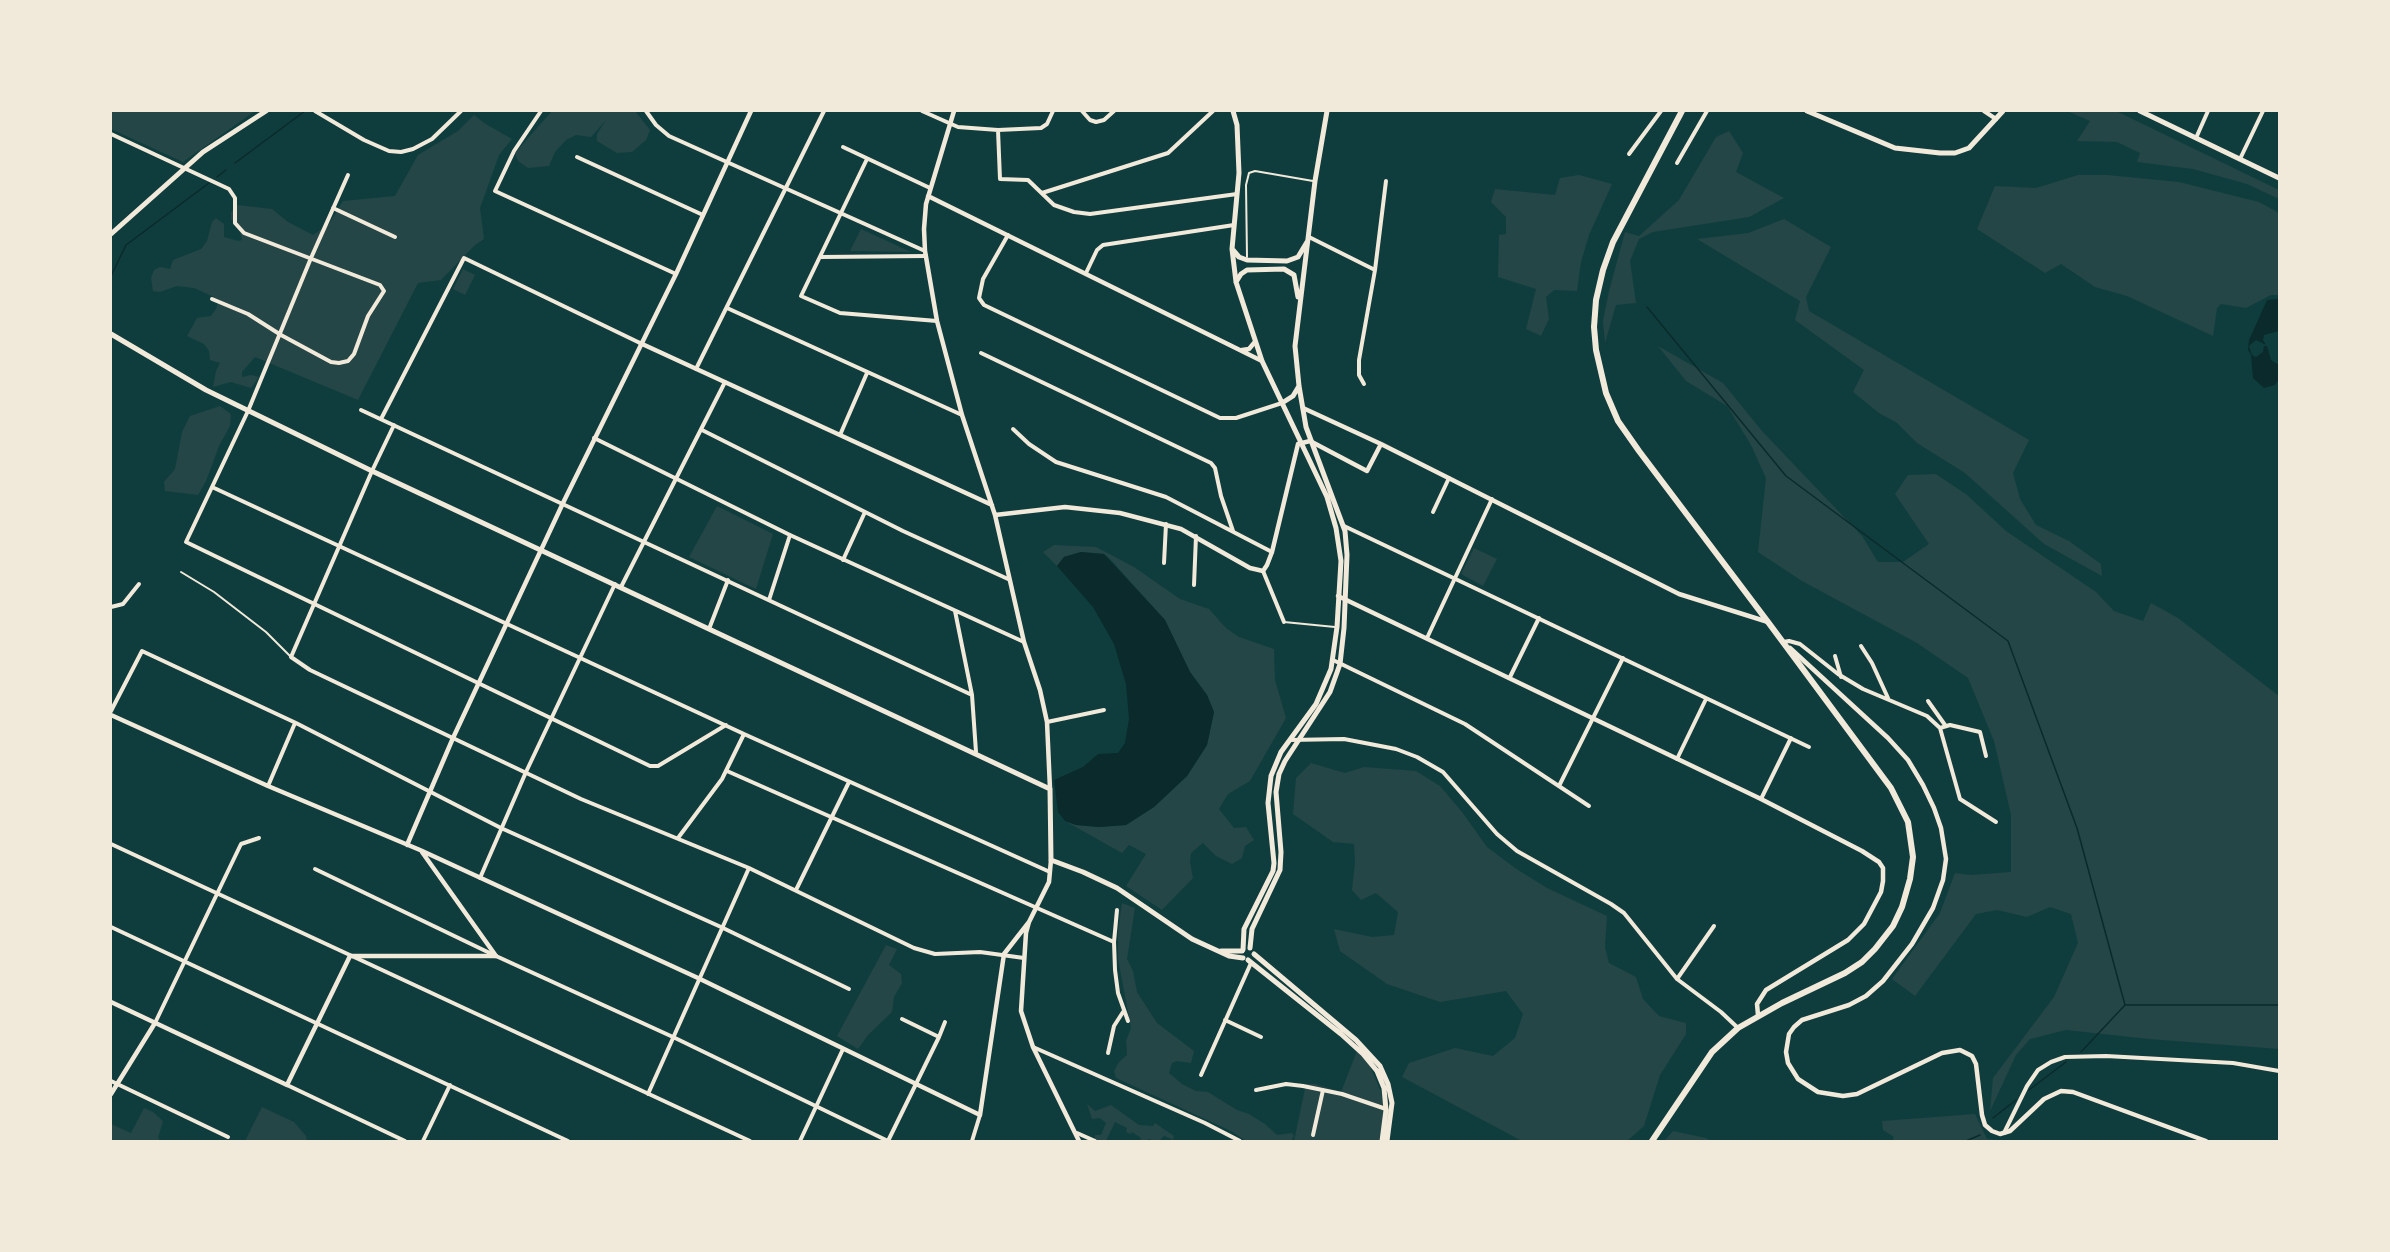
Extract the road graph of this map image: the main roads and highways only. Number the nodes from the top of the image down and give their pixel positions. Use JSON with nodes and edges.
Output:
{"nodes":[{"id":1,"x":266,"y":111,"type":"edge"},
{"id":2,"x":1233,"y":111,"type":"edge"},
{"id":3,"x":1327,"y":111,"type":"edge"},
{"id":4,"x":1684,"y":111,"type":"edge"},
{"id":5,"x":1807,"y":111,"type":"edge"},
{"id":6,"x":2003,"y":111,"type":"edge"},
{"id":7,"x":2140,"y":111,"type":"edge"},
{"id":8,"x":2279,"y":178,"type":"edge"},
{"id":9,"x":111,"y":234,"type":"edge"},
{"id":10,"x":1309,"y":238,"type":"junction"},
{"id":11,"x":1232,"y":249,"type":"junction"},
{"id":12,"x":1236,"y":282,"type":"junction"},
{"id":13,"x":1299,"y":304,"type":"junction"},
{"id":14,"x":111,"y":334,"type":"edge"},
{"id":15,"x":1299,"y":386,"type":"junction"},
{"id":16,"x":1282,"y":403,"type":"junction"},
{"id":17,"x":1250,"y":948,"type":"junction"},
{"id":18,"x":1242,"y":950,"type":"junction"},
{"id":19,"x":1220,"y":951,"type":"junction"},
{"id":20,"x":1254,"y":954,"type":"junction"},
{"id":21,"x":1247,"y":960,"type":"junction"},
{"id":22,"x":1324,"y":1016,"type":"junction"},
{"id":23,"x":1389,"y":1110,"type":"junction"},
{"id":24,"x":1382,"y":1141,"type":"edge"},
{"id":25,"x":1387,"y":1141,"type":"edge"},
{"id":26,"x":1652,"y":1141,"type":"edge"}],
"edges":[{"from":1,"to":9,"type":"main road"},
{"from":2,"to":11,"type":"main road"},
{"from":3,"to":10,"type":"main road"},
{"from":4,"to":26,"type":"highway"},
{"from":5,"to":6,"type":"main road"},
{"from":7,"to":8,"type":"main road"},
{"from":10,"to":11,"type":"main road"},
{"from":10,"to":13,"type":"main road"},
{"from":11,"to":12,"type":"main road"},
{"from":12,"to":13,"type":"main road"},
{"from":12,"to":16,"type":"main road"},
{"from":13,"to":15,"type":"main road"},
{"from":14,"to":19,"type":"main road"},
{"from":15,"to":16,"type":"main road"},
{"from":15,"to":17,"type":"main road"},
{"from":16,"to":18,"type":"main road"},
{"from":17,"to":18,"type":"main road"},
{"from":17,"to":20,"type":"main road"},
{"from":18,"to":19,"type":"main road"},
{"from":18,"to":21,"type":"main road"},
{"from":19,"to":21,"type":"main road"},
{"from":20,"to":21,"type":"main road"},
{"from":20,"to":22,"type":"main road"},
{"from":21,"to":22,"type":"main road"},
{"from":22,"to":23,"type":"main road"},
{"from":23,"to":24,"type":"main road"},
{"from":23,"to":25,"type":"main road"}]}
